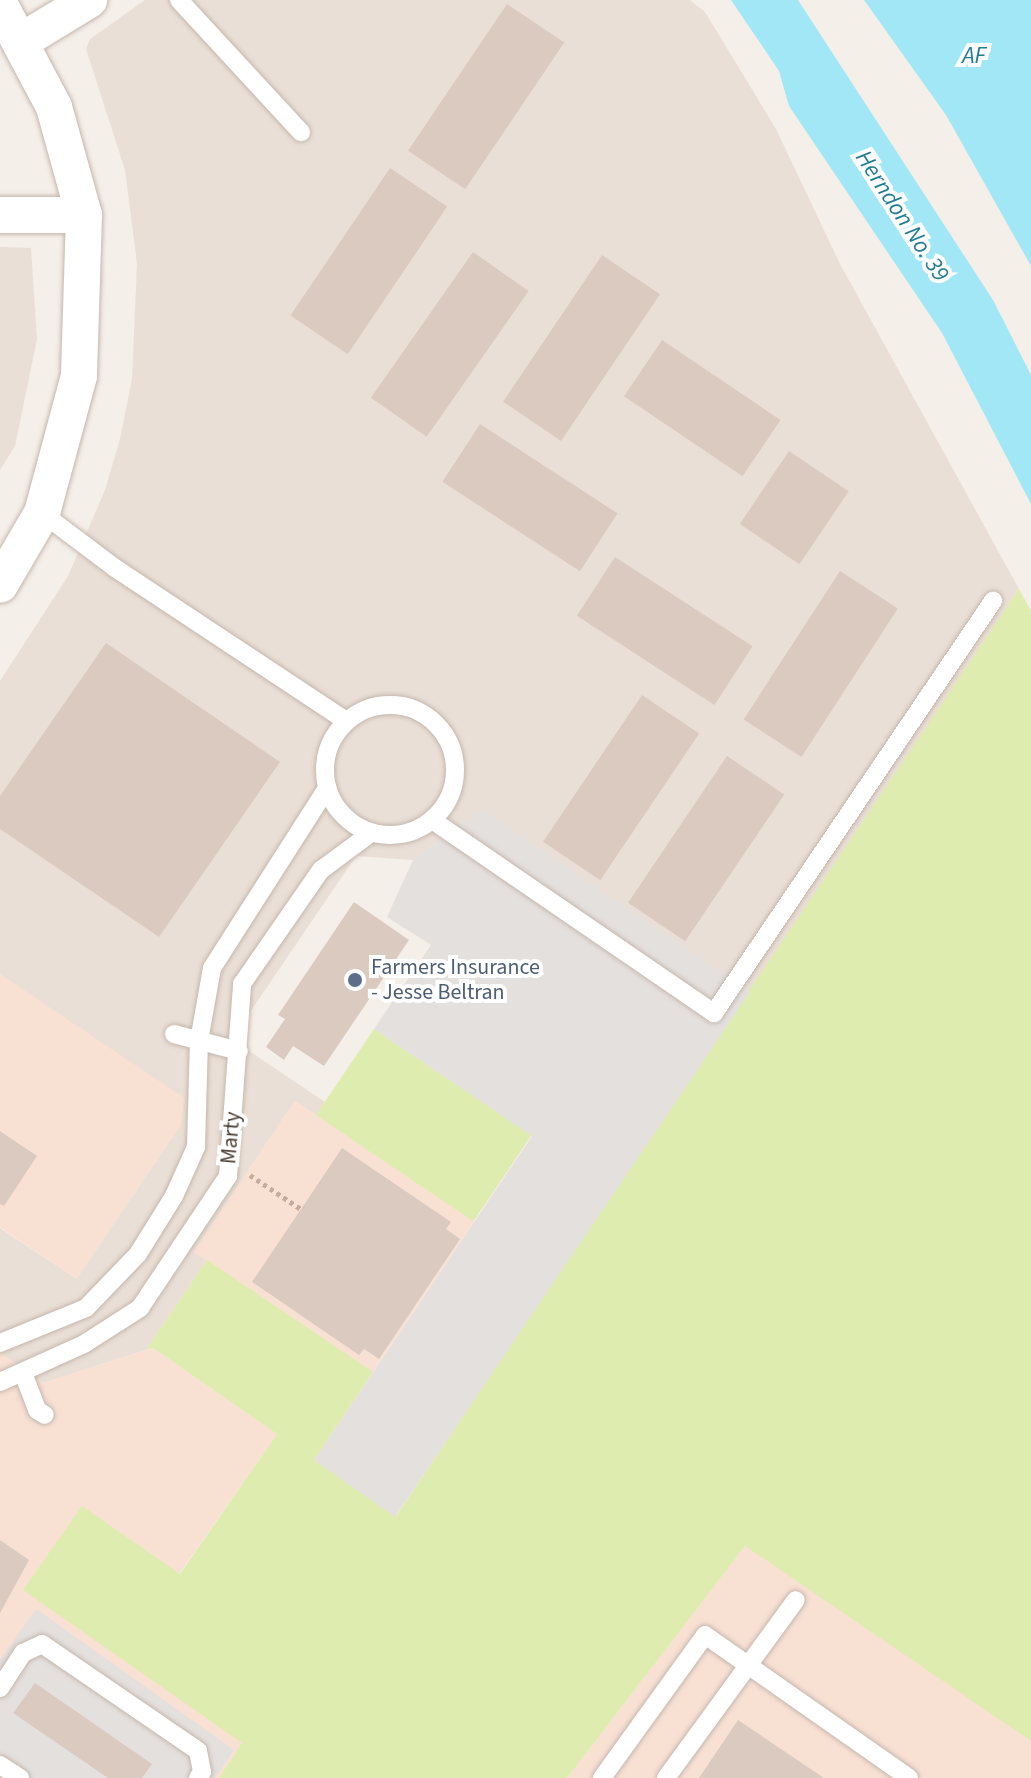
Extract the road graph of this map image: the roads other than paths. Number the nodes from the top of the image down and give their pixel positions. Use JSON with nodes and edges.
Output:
{"nodes":[{"id":1,"x":89,"y":0,"type":"edge"},
{"id":2,"x":179,"y":0,"type":"edge"},
{"id":3,"x":0,"y":5,"type":"edge"},
{"id":4,"x":20,"y":42,"type":"junction"},
{"id":5,"x":301,"y":132,"type":"dead end"},
{"id":6,"x":0,"y":215,"type":"edge"},
{"id":7,"x":84,"y":215,"type":"junction"},
{"id":8,"x":42,"y":513,"type":"junction"},
{"id":9,"x":0,"y":585,"type":"edge"},
{"id":10,"x":993,"y":601,"type":"dead end"},
{"id":11,"x":346,"y":721,"type":"junction"},
{"id":12,"x":327,"y":788,"type":"junction"},
{"id":13,"x":432,"y":820,"type":"junction"},
{"id":14,"x":371,"y":833,"type":"junction"},
{"id":15,"x":174,"y":1034,"type":"dead end"},
{"id":16,"x":199,"y":1041,"type":"junction"},
{"id":17,"x":239,"y":1051,"type":"junction"},
{"id":18,"x":0,"y":1343,"type":"edge"},
{"id":19,"x":23,"y":1373,"type":"junction"},
{"id":20,"x":0,"y":1382,"type":"edge"},
{"id":21,"x":45,"y":1415,"type":"dead end"},
{"id":22,"x":796,"y":1600,"type":"dead end"},
{"id":23,"x":749,"y":1664,"type":"junction"},
{"id":24,"x":0,"y":1688,"type":"edge"},
{"id":25,"x":0,"y":1765,"type":"edge"},
{"id":26,"x":20,"y":1778,"type":"edge"},
{"id":27,"x":198,"y":1778,"type":"edge"},
{"id":28,"x":602,"y":1778,"type":"edge"},
{"id":29,"x":666,"y":1778,"type":"edge"},
{"id":30,"x":909,"y":1778,"type":"edge"}],
"edges":[{"from":1,"to":4,"type":"street"},
{"from":2,"to":5,"type":"lane"},
{"from":3,"to":4,"type":"street"},
{"from":4,"to":7,"type":"street"},
{"from":6,"to":7,"type":"street"},
{"from":7,"to":8,"type":"street"},
{"from":8,"to":9,"type":"street"},
{"from":8,"to":11,"type":"lane"},
{"from":10,"to":13,"type":"lane"},
{"from":11,"to":12,"type":"lane"},
{"from":11,"to":13,"type":"lane"},
{"from":12,"to":14,"type":"lane"},
{"from":12,"to":16,"type":"lane","name":"Marty"},
{"from":13,"to":14,"type":"lane"},
{"from":14,"to":17,"type":"lane","name":"Marty"},
{"from":15,"to":16,"type":"lane"},
{"from":16,"to":17,"type":"lane"},
{"from":16,"to":18,"type":"lane","name":"Marty"},
{"from":17,"to":19,"type":"lane","name":"Marty"},
{"from":19,"to":20,"type":"lane","name":"Marty"},
{"from":19,"to":21,"type":"lane"},
{"from":22,"to":23,"type":"lane"},
{"from":23,"to":28,"type":"lane"},
{"from":23,"to":29,"type":"lane"},
{"from":23,"to":30,"type":"lane"},
{"from":24,"to":27,"type":"lane"},
{"from":25,"to":26,"type":"lane"}]}
